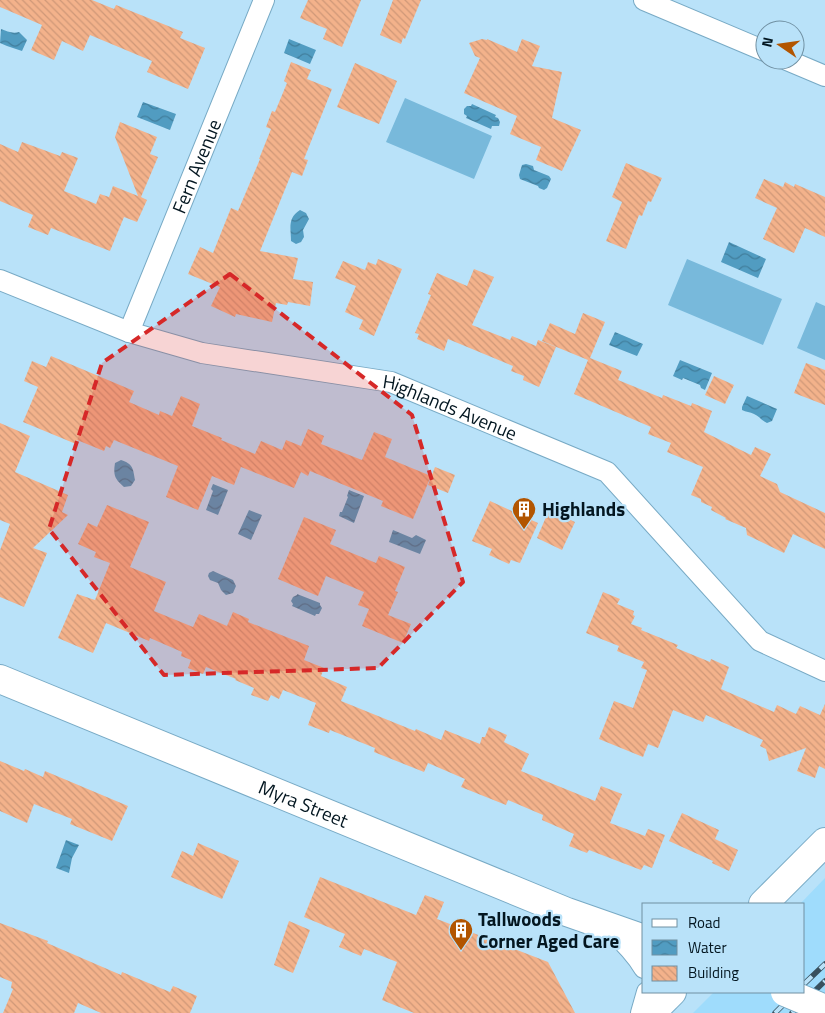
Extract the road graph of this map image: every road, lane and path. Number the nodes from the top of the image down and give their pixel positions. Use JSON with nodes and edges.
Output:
{"nodes":[{"id":1,"x":264,"y":0,"type":"edge"},
{"id":2,"x":644,"y":0,"type":"edge"},
{"id":3,"x":755,"y":47,"type":"edge"},
{"id":4,"x":805,"y":68,"type":"edge"},
{"id":5,"x":825,"y":76,"type":"edge"},
{"id":6,"x":0,"y":280,"type":"edge"},
{"id":7,"x":129,"y":332,"type":"junction"},
{"id":8,"x":825,"y":671,"type":"edge"},
{"id":9,"x":0,"y":679,"type":"edge"},
{"id":10,"x":825,"y":842,"type":"edge"},
{"id":11,"x":764,"y":903,"type":"edge"},
{"id":12,"x":642,"y":925,"type":"edge"},
{"id":13,"x":605,"y":926,"type":"junction"},
{"id":14,"x":642,"y":938,"type":"edge"},
{"id":15,"x":642,"y":965,"type":"edge"},
{"id":16,"x":647,"y":993,"type":"edge"},
{"id":17,"x":671,"y":993,"type":"edge"},
{"id":18,"x":787,"y":993,"type":"edge"},
{"id":19,"x":825,"y":1009,"type":"edge"},
{"id":20,"x":641,"y":1013,"type":"edge"},
{"id":21,"x":651,"y":1013,"type":"edge"}],
"edges":[{"from":1,"to":7,"type":"street","name":"Fern Avenue"},
{"from":2,"to":3,"type":"street"},
{"from":4,"to":5,"type":"street"},
{"from":6,"to":7,"type":"street","name":"Highlands Avenue"},
{"from":7,"to":8,"type":"street","name":"Highlands Avenue"},
{"from":9,"to":13,"type":"main road","name":"Myra Street"},
{"from":10,"to":11,"type":"main road"},
{"from":12,"to":13,"type":"street"},
{"from":13,"to":14,"type":"main road","name":"Myra Street"},
{"from":13,"to":15,"type":"street","name":"Myra Street"},
{"from":16,"to":20,"type":"street"},
{"from":17,"to":21,"type":"main road"},
{"from":18,"to":19,"type":"main road","bridge":true}]}
